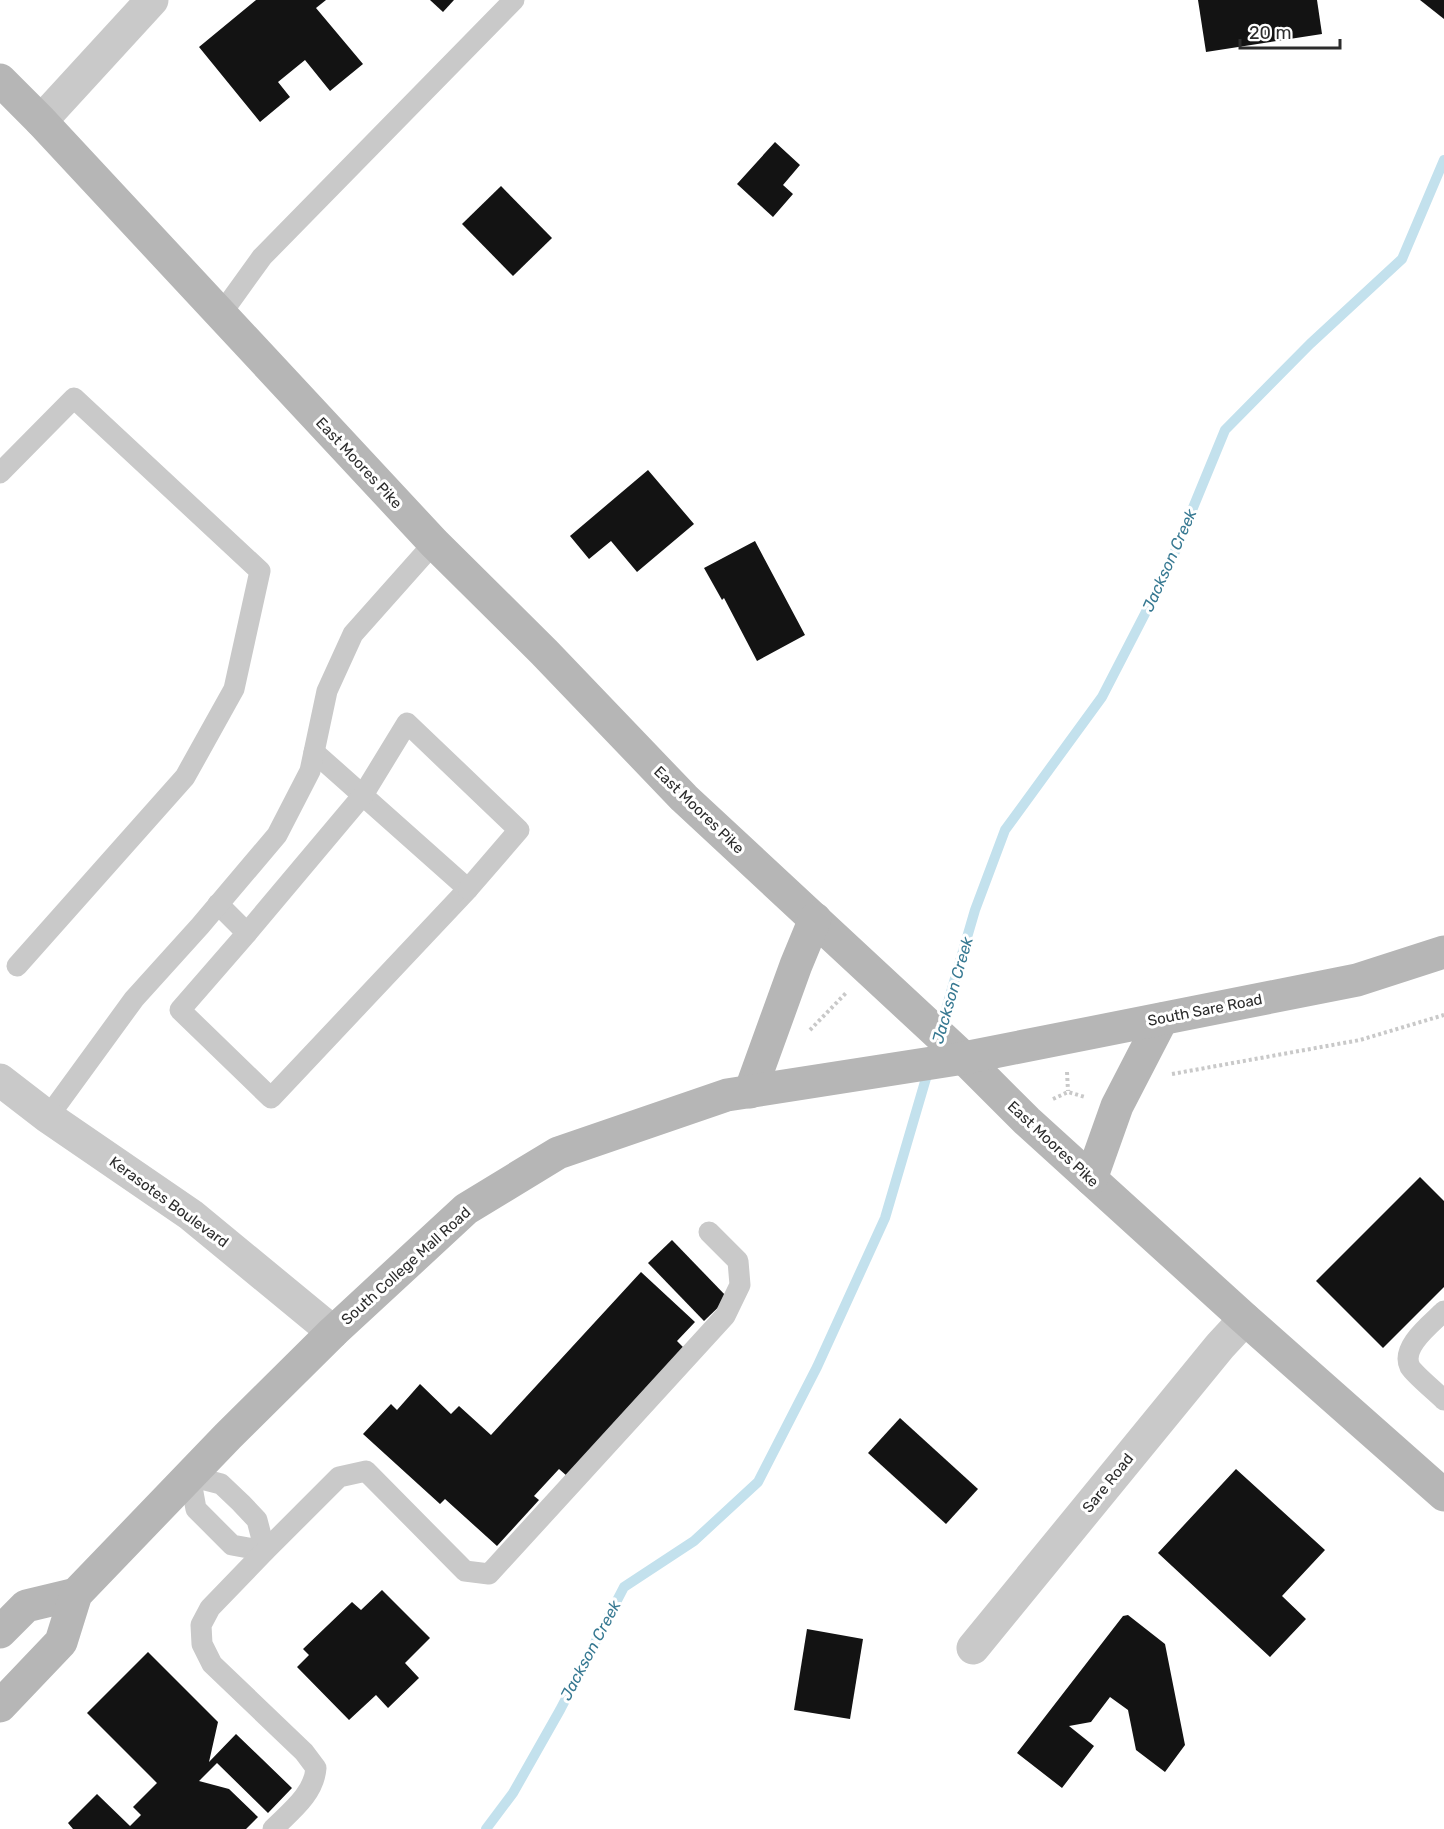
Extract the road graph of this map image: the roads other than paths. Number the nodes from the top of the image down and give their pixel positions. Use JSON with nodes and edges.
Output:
{"nodes":[{"id":1,"x":152,"y":0,"type":"edge"},
{"id":2,"x":514,"y":0,"type":"edge"},
{"id":3,"x":0,"y":80,"type":"edge"},
{"id":4,"x":41,"y":121,"type":"junction"},
{"id":5,"x":220,"y":314,"type":"junction"},
{"id":6,"x":0,"y":473,"type":"edge"},
{"id":7,"x":434,"y":543,"type":"junction"},
{"id":8,"x":314,"y":752,"type":"junction"},
{"id":9,"x":363,"y":795,"type":"junction"},
{"id":10,"x":468,"y":889,"type":"junction"},
{"id":11,"x":218,"y":904,"type":"junction"},
{"id":12,"x":815,"y":919,"type":"junction"},
{"id":13,"x":247,"y":933,"type":"junction"},
{"id":14,"x":1444,"y":952,"type":"edge"},
{"id":15,"x":17,"y":966,"type":"dead end"},
{"id":16,"x":1162,"y":1019,"type":"junction"},
{"id":17,"x":970,"y":1060,"type":"junction"},
{"id":18,"x":0,"y":1080,"type":"edge"},
{"id":19,"x":750,"y":1092,"type":"junction"},
{"id":20,"x":48,"y":1117,"type":"junction"},
{"id":21,"x":1091,"y":1179,"type":"junction"},
{"id":22,"x":709,"y":1232,"type":"dead end"},
{"id":23,"x":1444,"y":1311,"type":"edge"},
{"id":24,"x":1245,"y":1319,"type":"junction"},
{"id":25,"x":333,"y":1332,"type":"junction"},
{"id":26,"x":1444,"y":1400,"type":"edge"},
{"id":27,"x":190,"y":1476,"type":"junction"},
{"id":28,"x":1444,"y":1495,"type":"edge"},
{"id":29,"x":264,"y":1551,"type":"junction"},
{"id":30,"x":76,"y":1594,"type":"junction"},
{"id":31,"x":0,"y":1632,"type":"edge"},
{"id":32,"x":973,"y":1648,"type":"dead end"},
{"id":33,"x":0,"y":1706,"type":"edge"},
{"id":34,"x":273,"y":1829,"type":"edge"}],
"edges":[{"from":1,"to":4,"type":"street"},
{"from":2,"to":5,"type":"lane"},
{"from":3,"to":4,"type":"main road","name":"East Moores Pike"},
{"from":4,"to":5,"type":"main road","name":"East Moores Pike"},
{"from":5,"to":7,"type":"main road","name":"East Moores Pike"},
{"from":6,"to":15,"type":"lane"},
{"from":7,"to":8,"type":"lane"},
{"from":7,"to":12,"type":"main road","name":"East Moores Pike"},
{"from":8,"to":9,"type":"lane"},
{"from":8,"to":11,"type":"lane"},
{"from":9,"to":10,"type":"lane"},
{"from":9,"to":10,"type":"lane"},
{"from":9,"to":13,"type":"lane"},
{"from":10,"to":13,"type":"lane"},
{"from":11,"to":13,"type":"lane"},
{"from":11,"to":20,"type":"lane"},
{"from":12,"to":17,"type":"main road","name":"East Moores Pike"},
{"from":12,"to":19,"type":"main road"},
{"from":14,"to":16,"type":"main road","name":"South Sare Road"},
{"from":16,"to":17,"type":"main road","name":"South Sare Road"},
{"from":16,"to":21,"type":"main road"},
{"from":17,"to":19,"type":"main road","name":"South College Mall Road"},
{"from":17,"to":21,"type":"main road","name":"East Moores Pike"},
{"from":18,"to":20,"type":"street","name":"Kerasotes Boulevard"},
{"from":19,"to":25,"type":"main road","name":"South College Mall Road"},
{"from":20,"to":25,"type":"street","name":"Kerasotes Boulevard"},
{"from":21,"to":24,"type":"main road","name":"East Moores Pike"},
{"from":22,"to":29,"type":"lane"},
{"from":23,"to":26,"type":"lane"},
{"from":24,"to":28,"type":"main road","name":"East Moores Pike"},
{"from":24,"to":32,"type":"street","name":"Sare Road"},
{"from":25,"to":27,"type":"main road","name":"South College Mall Road"},
{"from":27,"to":29,"type":"lane"},
{"from":27,"to":29,"type":"lane"},
{"from":27,"to":30,"type":"main road","name":"South College Mall Road"},
{"from":29,"to":34,"type":"lane"},
{"from":30,"to":31,"type":"main road"},
{"from":30,"to":33,"type":"main road","name":"South College Mall Road"}]}
